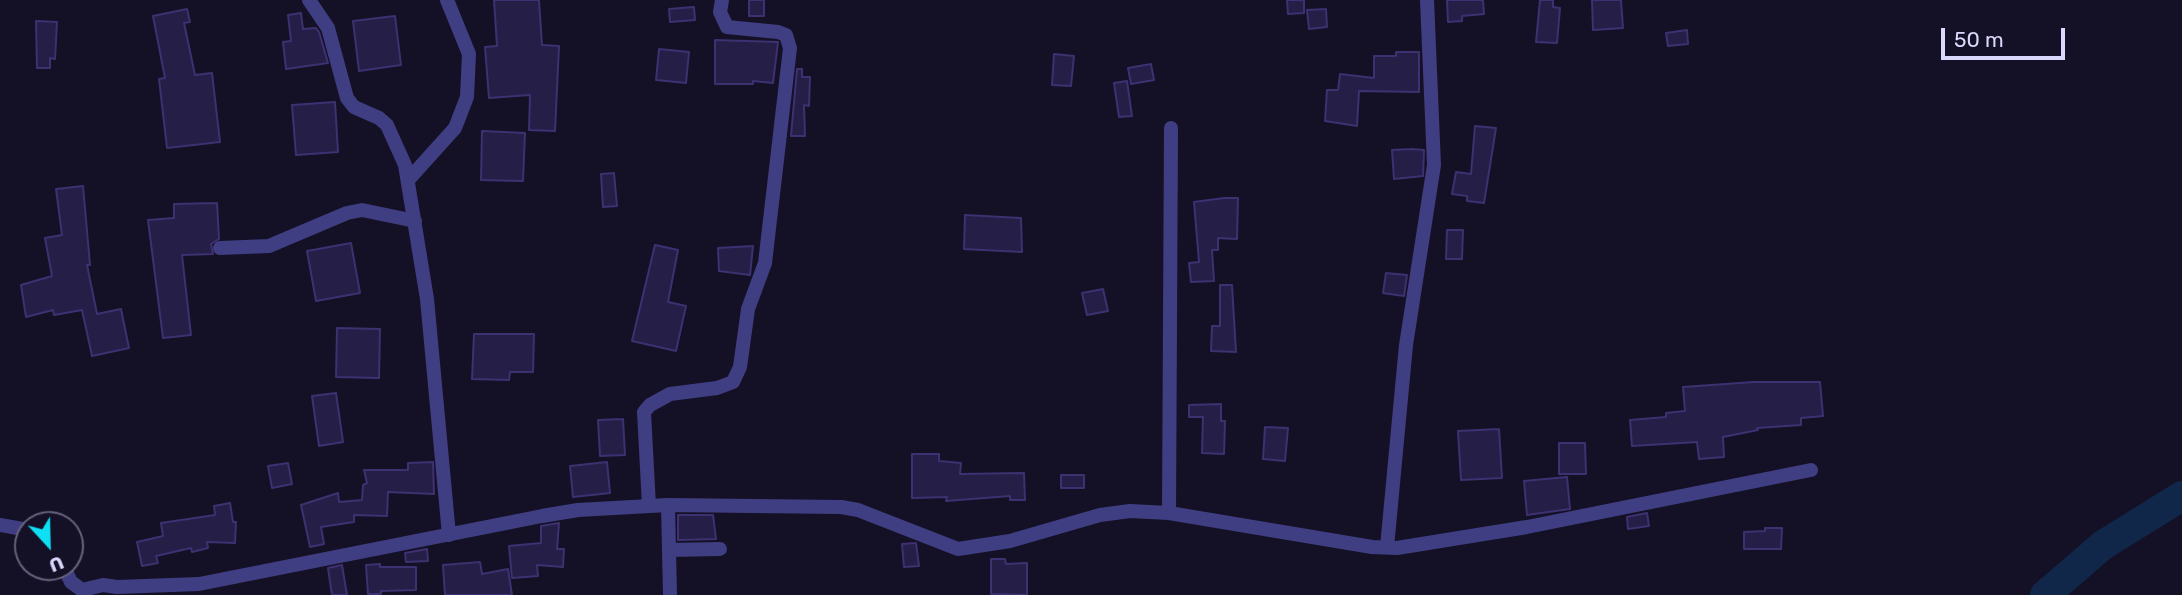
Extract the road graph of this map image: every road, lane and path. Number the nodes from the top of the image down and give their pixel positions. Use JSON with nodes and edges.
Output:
{"nodes":[{"id":1,"x":309,"y":0,"type":"edge"},
{"id":2,"x":447,"y":0,"type":"edge"},
{"id":3,"x":722,"y":0,"type":"edge"},
{"id":4,"x":1427,"y":0,"type":"edge"},
{"id":5,"x":1171,"y":128,"type":"dead end"},
{"id":6,"x":409,"y":179,"type":"junction"},
{"id":7,"x":415,"y":220,"type":"junction"},
{"id":8,"x":220,"y":248,"type":"dead end"},
{"id":9,"x":1811,"y":470,"type":"dead end"},
{"id":10,"x":668,"y":505,"type":"junction"},
{"id":11,"x":649,"y":506,"type":"junction"},
{"id":12,"x":1169,"y":513,"type":"junction"},
{"id":13,"x":449,"y":535,"type":"junction"},
{"id":14,"x":1387,"y":547,"type":"junction"},
{"id":15,"x":720,"y":549,"type":"dead end"},
{"id":16,"x":669,"y":550,"type":"junction"},
{"id":17,"x":83,"y":593,"type":"edge"},
{"id":18,"x":670,"y":595,"type":"edge"}],
"edges":[{"from":1,"to":6,"type":"street"},
{"from":2,"to":6,"type":"street"},
{"from":3,"to":11,"type":"street"},
{"from":4,"to":14,"type":"street"},
{"from":5,"to":12,"type":"street"},
{"from":6,"to":7,"type":"street"},
{"from":7,"to":8,"type":"street"},
{"from":7,"to":13,"type":"street"},
{"from":9,"to":14,"type":"street"},
{"from":10,"to":11,"type":"street"},
{"from":10,"to":12,"type":"street"},
{"from":10,"to":16,"type":"street"},
{"from":11,"to":13,"type":"street"},
{"from":12,"to":14,"type":"street"},
{"from":13,"to":17,"type":"street"},
{"from":15,"to":16,"type":"street"},
{"from":16,"to":18,"type":"street"}]}
